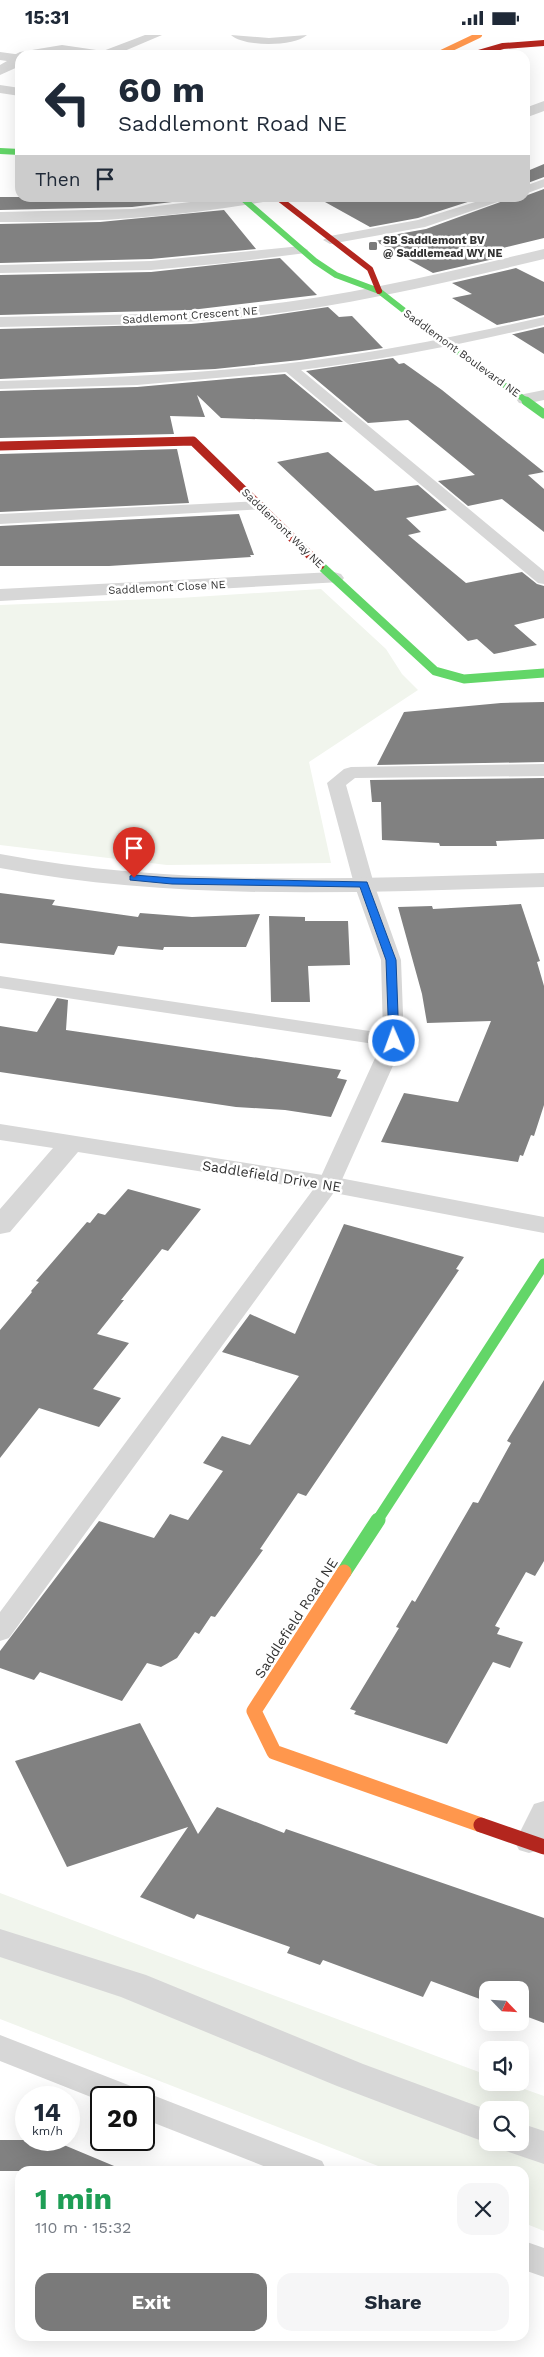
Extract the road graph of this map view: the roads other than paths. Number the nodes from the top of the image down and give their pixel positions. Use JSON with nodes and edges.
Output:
{"nodes":[{"id":1,"x":156,"y":35,"type":"edge"},
{"id":2,"x":237,"y":35,"type":"edge"},
{"id":3,"x":302,"y":35,"type":"edge"},
{"id":4,"x":479,"y":35,"type":"edge"},
{"id":5,"x":544,"y":43,"type":"edge"},
{"id":6,"x":48,"y":50,"type":"edge"},
{"id":7,"x":75,"y":50,"type":"edge"},
{"id":8,"x":119,"y":50,"type":"edge"},
{"id":9,"x":448,"y":50,"type":"edge"},
{"id":10,"x":489,"y":50,"type":"edge"},
{"id":11,"x":15,"y":63,"type":"edge"},
{"id":12,"x":0,"y":71,"type":"edge"},
{"id":13,"x":0,"y":89,"type":"edge"},
{"id":14,"x":15,"y":91,"type":"edge"},
{"id":15,"x":544,"y":105,"type":"edge"},
{"id":16,"x":530,"y":112,"type":"edge"},
{"id":17,"x":0,"y":151,"type":"edge"},
{"id":18,"x":15,"y":152,"type":"edge"},
{"id":19,"x":544,"y":183,"type":"edge"},
{"id":20,"x":530,"y":188,"type":"edge"},
{"id":21,"x":223,"y":202,"type":"edge"},
{"id":22,"x":247,"y":202,"type":"edge"},
{"id":23,"x":284,"y":202,"type":"edge"},
{"id":24,"x":490,"y":202,"type":"edge"},
{"id":25,"x":0,"y":217,"type":"edge"},
{"id":26,"x":330,"y":240,"type":"junction"},
{"id":27,"x":301,"y":250,"type":"junction"},
{"id":28,"x":544,"y":254,"type":"edge"},
{"id":29,"x":0,"y":269,"type":"edge"},
{"id":30,"x":379,"y":291,"type":"junction"},
{"id":31,"x":544,"y":321,"type":"edge"},
{"id":32,"x":0,"y":322,"type":"edge"},
{"id":33,"x":447,"y":344,"type":"junction"},
{"id":34,"x":289,"y":367,"type":"junction"},
{"id":35,"x":0,"y":385,"type":"edge"},
{"id":36,"x":544,"y":395,"type":"edge"},
{"id":37,"x":525,"y":399,"type":"junction"},
{"id":38,"x":544,"y":414,"type":"edge"},
{"id":39,"x":0,"y":446,"type":"edge"},
{"id":40,"x":260,"y":506,"type":"junction"},
{"id":41,"x":0,"y":519,"type":"edge"},
{"id":42,"x":334,"y":578,"type":"junction"},
{"id":43,"x":544,"y":579,"type":"edge"},
{"id":44,"x":0,"y":595,"type":"edge"},
{"id":45,"x":544,"y":673,"type":"edge"},
{"id":46,"x":544,"y":770,"type":"edge"},
{"id":47,"x":0,"y":861,"type":"edge"},
{"id":48,"x":544,"y":880,"type":"edge"},
{"id":49,"x":364,"y":884,"type":"junction"},
{"id":50,"x":0,"y":982,"type":"edge"},
{"id":51,"x":394,"y":1041,"type":"junction"},
{"id":52,"x":0,"y":1132,"type":"edge"},
{"id":53,"x":71,"y":1144,"type":"junction"},
{"id":54,"x":329,"y":1184,"type":"junction"},
{"id":55,"x":544,"y":1225,"type":"edge"},
{"id":56,"x":0,"y":1226,"type":"edge"},
{"id":57,"x":544,"y":1264,"type":"edge"},
{"id":58,"x":0,"y":1631,"type":"edge"},
{"id":59,"x":544,"y":1812,"type":"edge"},
{"id":60,"x":536,"y":1844,"type":"edge"},
{"id":61,"x":0,"y":1943,"type":"edge"},
{"id":62,"x":0,"y":2048,"type":"edge"},
{"id":63,"x":97,"y":2086,"type":"edge"},
{"id":64,"x":155,"y":2109,"type":"edge"},
{"id":65,"x":479,"y":2124,"type":"edge"},
{"id":66,"x":529,"y":2142,"type":"edge"},
{"id":67,"x":544,"y":2148,"type":"edge"},
{"id":68,"x":298,"y":2166,"type":"edge"},
{"id":69,"x":529,"y":2257,"type":"edge"},
{"id":70,"x":544,"y":2263,"type":"edge"}],
"edges":[{"from":1,"to":8,"type":"lane"},
{"from":2,"to":3,"type":"lane"},
{"from":4,"to":9,"type":"street"},
{"from":5,"to":10,"type":"street"},
{"from":6,"to":7,"type":"lane"},
{"from":11,"to":12,"type":"street"},
{"from":13,"to":14,"type":"lane"},
{"from":15,"to":16,"type":"street"},
{"from":17,"to":18,"type":"street"},
{"from":19,"to":20,"type":"lane"},
{"from":21,"to":25,"type":"street"},
{"from":22,"to":27,"type":"street","name":"Saddlemont Boulevard NE"},
{"from":23,"to":26,"type":"street","name":"Saddlemont Boulevard NE"},
{"from":24,"to":26,"type":"lane"},
{"from":26,"to":30,"type":"street","name":"Saddlemont Boulevard NE"},
{"from":27,"to":29,"type":"lane"},
{"from":27,"to":30,"type":"street","name":"Saddlemont Boulevard NE"},
{"from":28,"to":30,"type":"street","name":"Saddlemont Crescent NE"},
{"from":30,"to":32,"type":"street","name":"Saddlemont Crescent NE"},
{"from":30,"to":33,"type":"street","name":"Saddlemont Boulevard NE"},
{"from":31,"to":33,"type":"lane"},
{"from":33,"to":34,"type":"lane"},
{"from":33,"to":37,"type":"street","name":"Saddlemont Boulevard NE"},
{"from":34,"to":35,"type":"lane"},
{"from":34,"to":43,"type":"lane"},
{"from":36,"to":37,"type":"street"},
{"from":37,"to":38,"type":"street","name":"Saddlemont Boulevard NE"},
{"from":39,"to":40,"type":"street","name":"Saddlemont Way NE"},
{"from":40,"to":41,"type":"lane"},
{"from":40,"to":42,"type":"street","name":"Saddlemont Way NE"},
{"from":42,"to":44,"type":"street","name":"Saddlemont Close NE"},
{"from":42,"to":45,"type":"street","name":"Saddlemont Way NE"},
{"from":46,"to":49,"type":"lane"},
{"from":47,"to":49,"type":"street"},
{"from":48,"to":49,"type":"street"},
{"from":49,"to":51,"type":"lane"},
{"from":50,"to":51,"type":"lane"},
{"from":51,"to":54,"type":"lane"},
{"from":52,"to":53,"type":"street","name":"Saddlefield Drive NE"},
{"from":53,"to":54,"type":"street","name":"Saddlefield Drive NE"},
{"from":53,"to":56,"type":"street"},
{"from":54,"to":55,"type":"street","name":"Saddlefield Drive NE"},
{"from":54,"to":58,"type":"lane"},
{"from":57,"to":60,"type":"street","name":"Saddlefield Road NE"},
{"from":59,"to":60,"type":"lane"},
{"from":61,"to":65,"type":"street"},
{"from":62,"to":63,"type":"lane"},
{"from":64,"to":68,"type":"lane"},
{"from":66,"to":67,"type":"street"},
{"from":69,"to":70,"type":"lane"}]}
